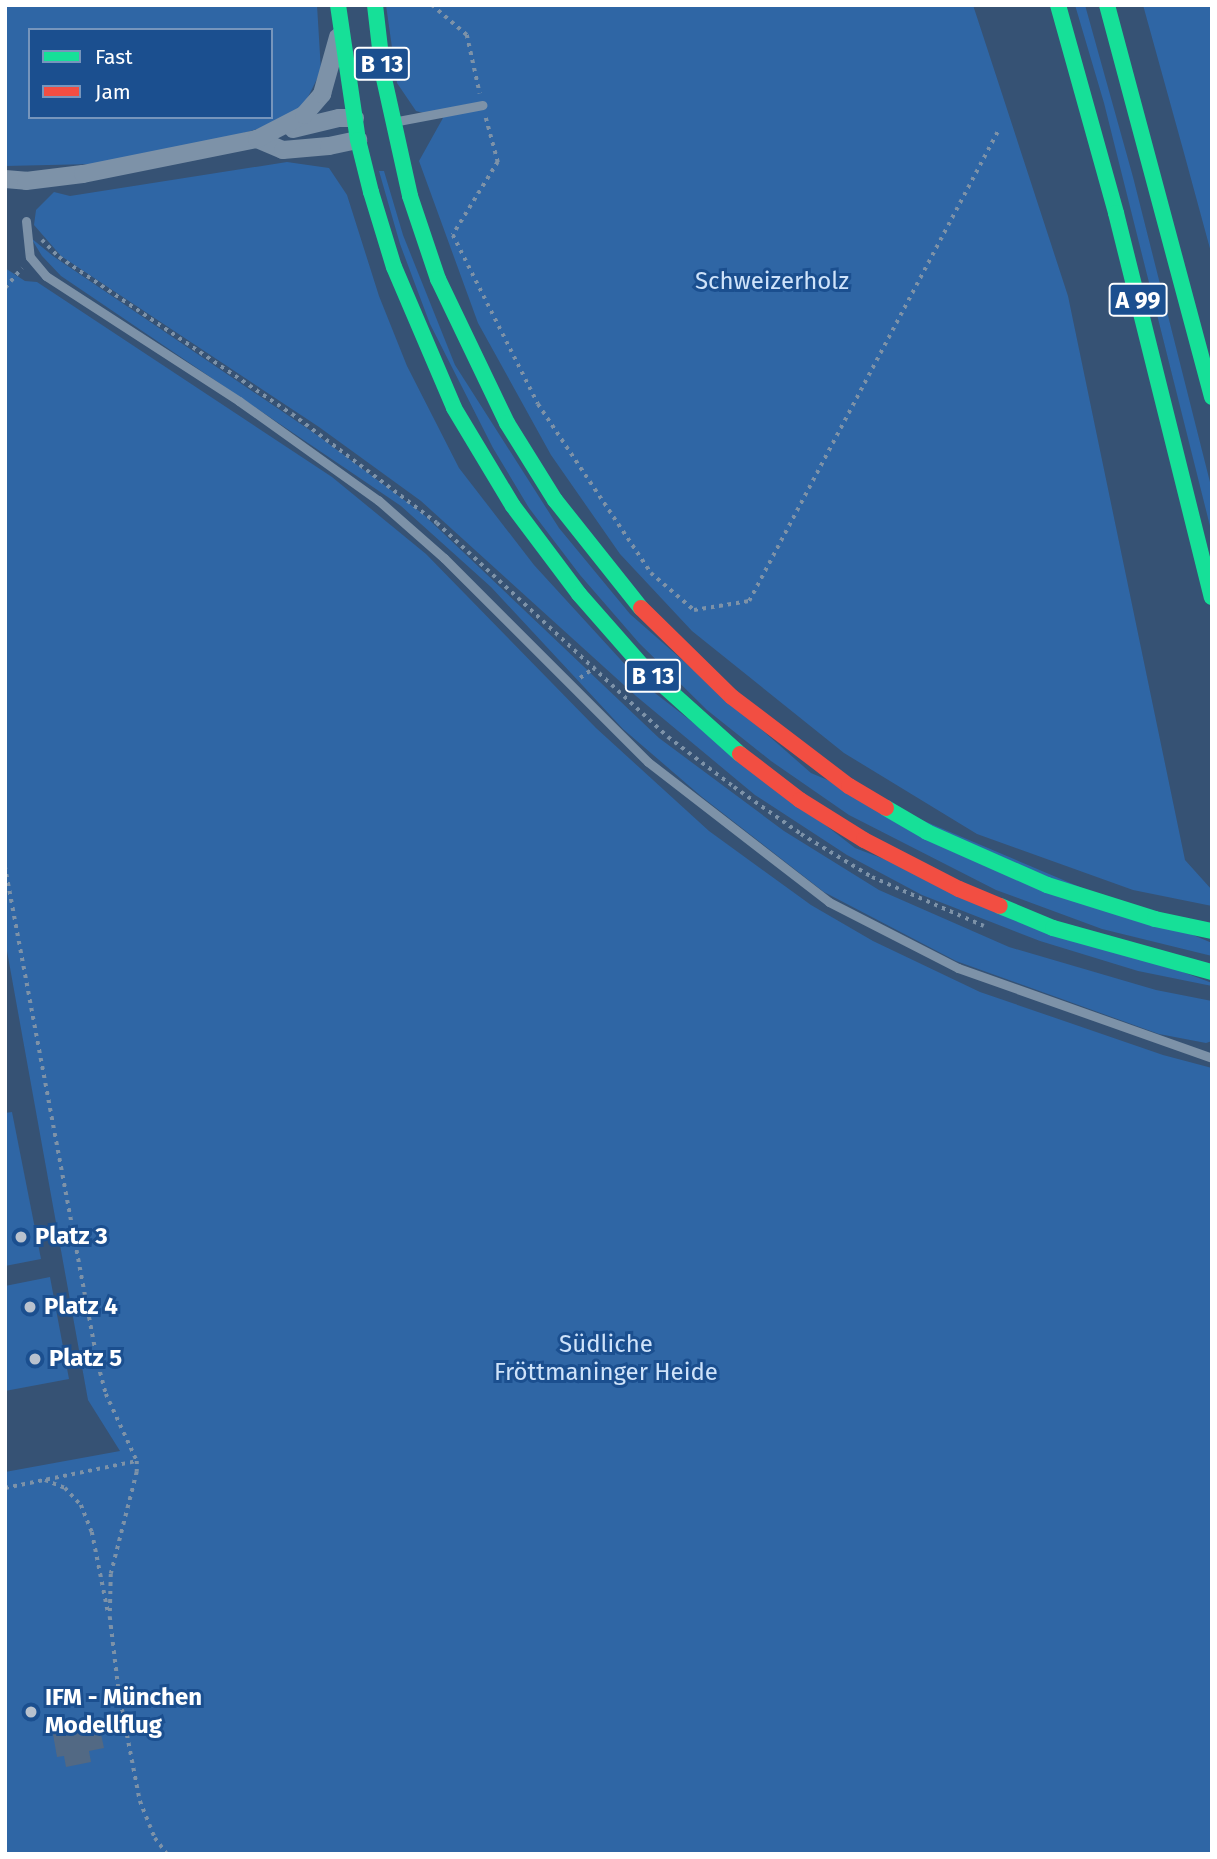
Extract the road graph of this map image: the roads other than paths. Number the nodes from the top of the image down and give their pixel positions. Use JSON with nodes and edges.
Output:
{"nodes":[{"id":1,"x":338,"y":5,"type":"edge"},
{"id":2,"x":375,"y":5,"type":"edge"},
{"id":3,"x":1058,"y":5,"type":"edge"},
{"id":4,"x":1107,"y":5,"type":"edge"},
{"id":5,"x":340,"y":29,"type":"junction"},
{"id":6,"x":483,"y":105,"type":"road end"},
{"id":7,"x":372,"y":126,"type":"junction"},
{"id":8,"x":257,"y":139,"type":"junction"},
{"id":9,"x":5,"y":179,"type":"edge"},
{"id":10,"x":26,"y":221,"type":"dead end"},
{"id":11,"x":1212,"y":397,"type":"edge"},
{"id":12,"x":1212,"y":597,"type":"edge"},
{"id":13,"x":1212,"y":931,"type":"edge"},
{"id":14,"x":1212,"y":972,"type":"edge"},
{"id":15,"x":1212,"y":1058,"type":"edge"}],
"edges":[{"from":1,"to":5,"type":"main road","number":"B 13"},
{"from":2,"to":7,"type":"main road","number":"B 13"},
{"from":3,"to":12,"type":"main road","number":"A 99"},
{"from":4,"to":11,"type":"main road","number":"A 99"},
{"from":5,"to":7,"type":"main road","number":"B 13"},
{"from":5,"to":8,"type":"street"},
{"from":6,"to":7,"type":"lane"},
{"from":7,"to":8,"type":"street"},
{"from":7,"to":8,"type":"street"},
{"from":7,"to":13,"type":"main road","number":"B 13"},
{"from":7,"to":14,"type":"main road","number":"B 13"},
{"from":8,"to":9,"type":"street"},
{"from":10,"to":15,"type":"lane"}]}
